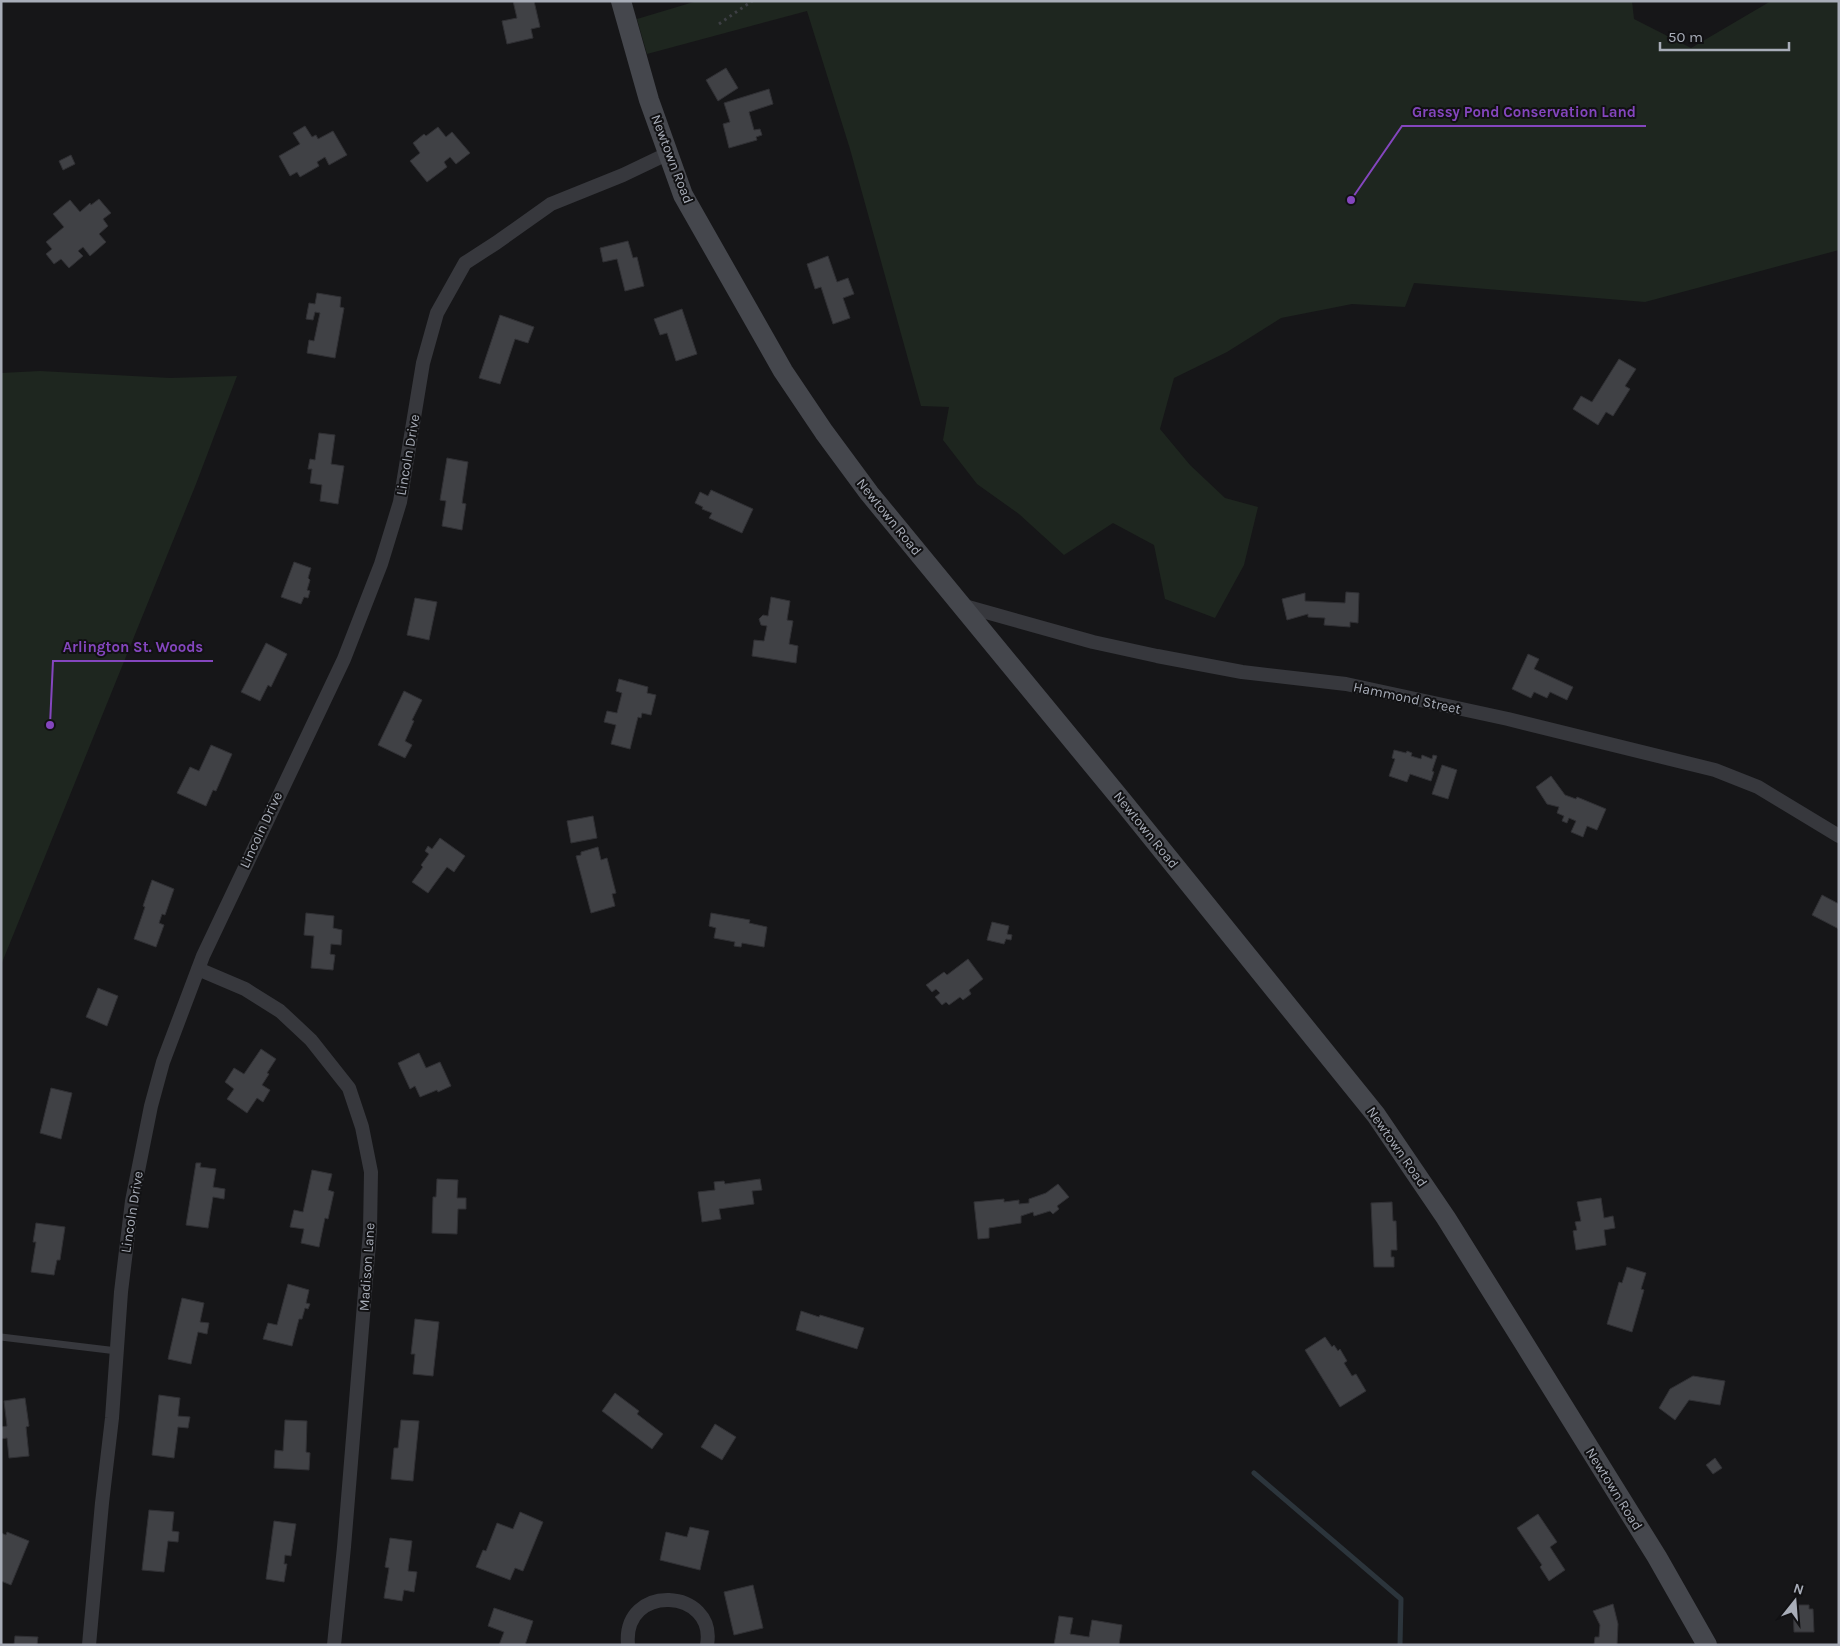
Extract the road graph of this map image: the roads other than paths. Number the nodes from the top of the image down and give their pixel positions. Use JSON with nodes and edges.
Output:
{"nodes":[{"id":1,"x":621,"y":1,"type":"edge"},
{"id":2,"x":669,"y":153,"type":"junction"},
{"id":3,"x":960,"y":605,"type":"junction"},
{"id":4,"x":1839,"y":836,"type":"edge"},
{"id":5,"x":198,"y":969,"type":"junction"},
{"id":6,"x":1,"y":1337,"type":"edge"},
{"id":7,"x":117,"y":1351,"type":"junction"},
{"id":8,"x":89,"y":1645,"type":"edge"},
{"id":9,"x":334,"y":1645,"type":"edge"},
{"id":10,"x":628,"y":1645,"type":"edge"},
{"id":11,"x":707,"y":1645,"type":"edge"},
{"id":12,"x":1707,"y":1645,"type":"edge"}],
"edges":[{"from":1,"to":2,"type":"street","name":"Newtown Road"},
{"from":2,"to":3,"type":"street","name":"Newtown Road"},
{"from":2,"to":5,"type":"street","name":"Lincoln Drive"},
{"from":3,"to":4,"type":"street","name":"Hammond Street"},
{"from":3,"to":12,"type":"street","name":"Newtown Road"},
{"from":5,"to":7,"type":"street","name":"Lincoln Drive"},
{"from":5,"to":9,"type":"street","name":"Madison Lane"},
{"from":6,"to":7,"type":"lane"},
{"from":7,"to":8,"type":"street","name":"Lincoln Drive"},
{"from":10,"to":11,"type":"street"}]}
